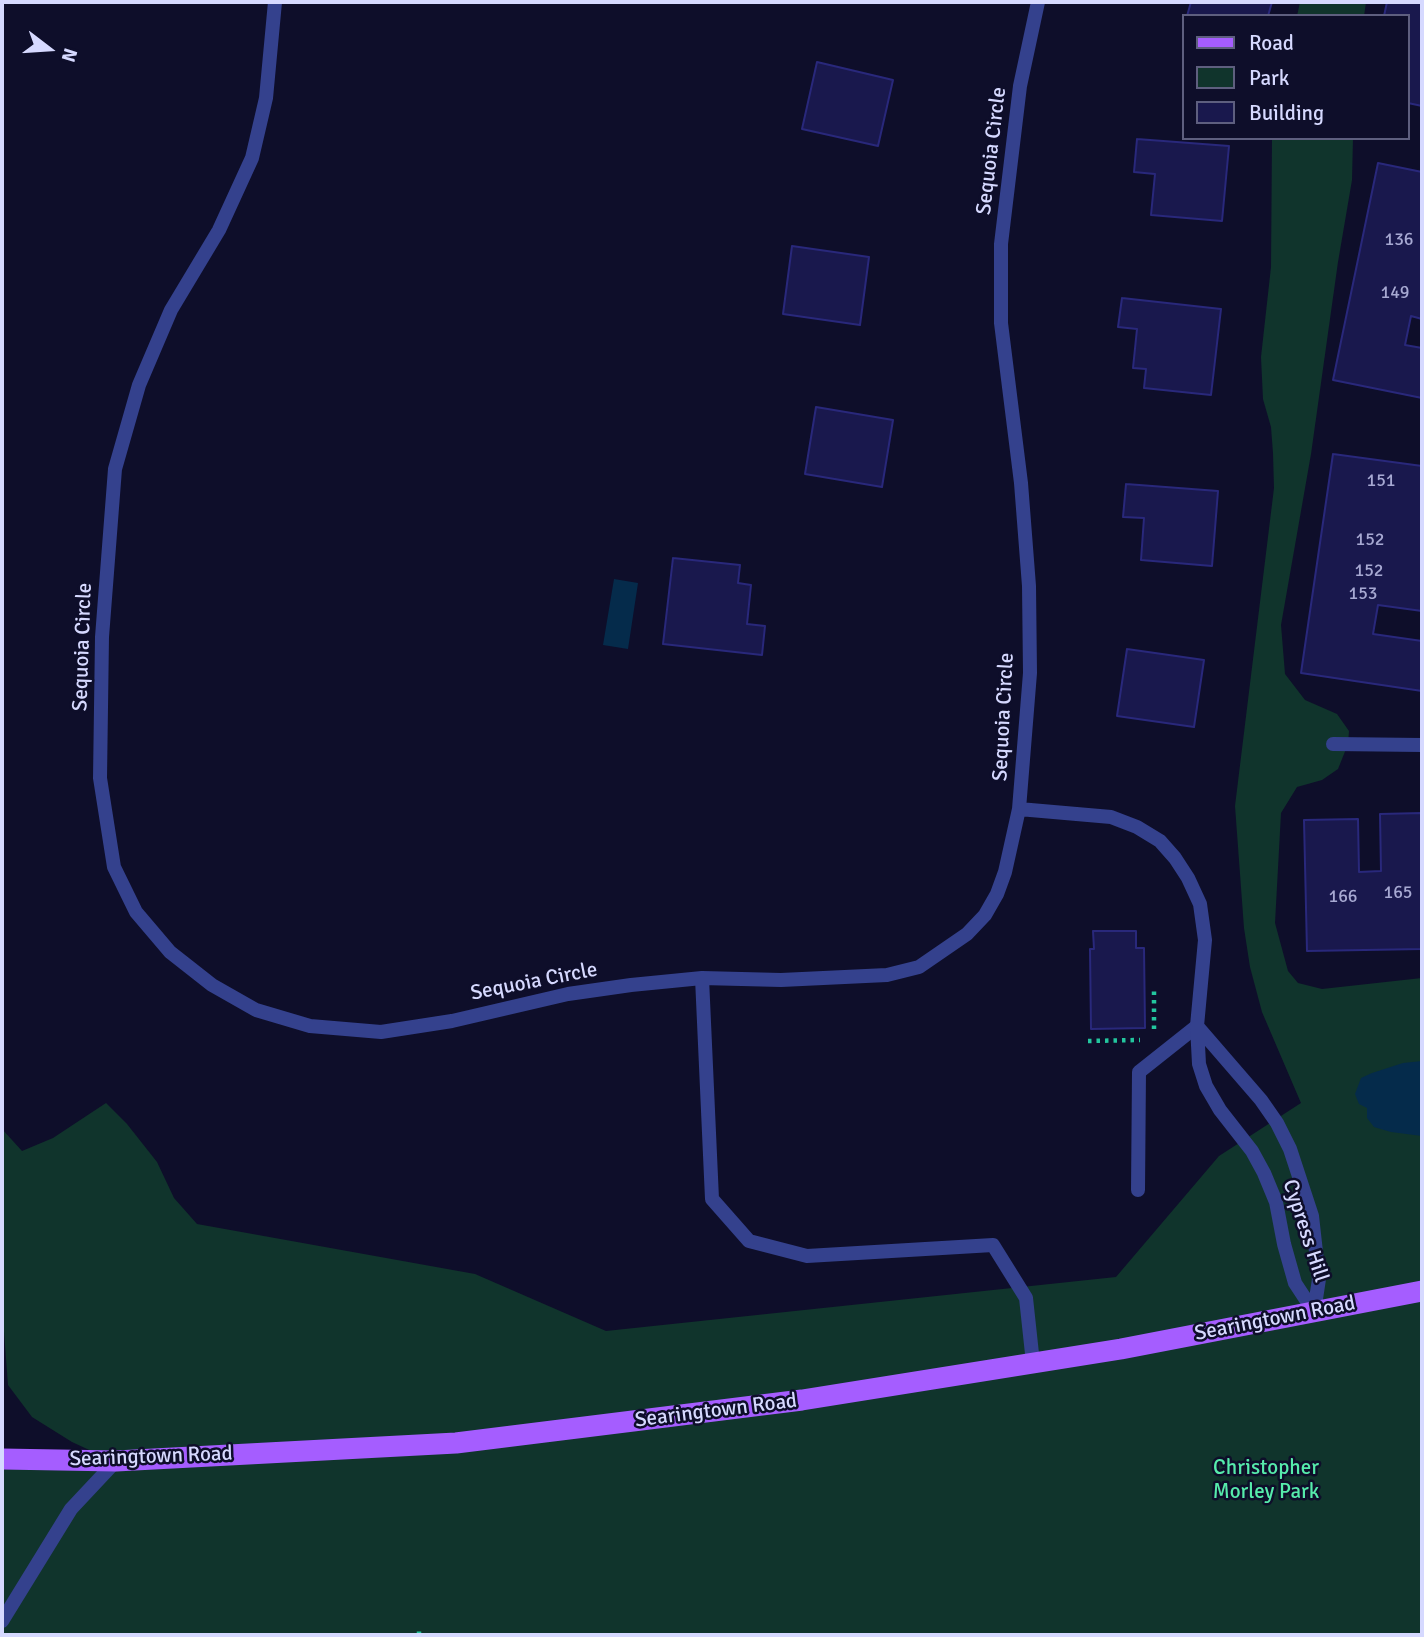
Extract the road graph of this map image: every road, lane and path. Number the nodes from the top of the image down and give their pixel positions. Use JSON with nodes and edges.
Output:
{"nodes":[{"id":1,"x":275,"y":2,"type":"edge"},
{"id":2,"x":1038,"y":2,"type":"edge"},
{"id":3,"x":1333,"y":744,"type":"dead end"},
{"id":4,"x":1422,"y":745,"type":"edge"},
{"id":5,"x":1019,"y":809,"type":"junction"},
{"id":6,"x":702,"y":978,"type":"junction"},
{"id":7,"x":1154,"y":988,"type":"dead end"},
{"id":8,"x":1196,"y":1026,"type":"junction"},
{"id":9,"x":1088,"y":1041,"type":"dead end"},
{"id":10,"x":1138,"y":1190,"type":"dead end"},
{"id":11,"x":1422,"y":1291,"type":"edge"},
{"id":12,"x":1314,"y":1312,"type":"junction"},
{"id":13,"x":1033,"y":1363,"type":"junction"},
{"id":14,"x":2,"y":1459,"type":"edge"},
{"id":15,"x":116,"y":1461,"type":"junction"},
{"id":16,"x":2,"y":1621,"type":"edge"},
{"id":17,"x":419,"y":1628,"type":"dead end"},
{"id":18,"x":419,"y":1635,"type":"edge"}],
"edges":[{"from":1,"to":6,"type":"street","name":"Sequoia Circle"},
{"from":2,"to":5,"type":"street","name":"Sequoia Circle"},
{"from":3,"to":4,"type":"street"},
{"from":5,"to":6,"type":"street","name":"Sequoia Circle"},
{"from":5,"to":8,"type":"street","name":"Cypress Hill"},
{"from":6,"to":13,"type":"street"},
{"from":7,"to":9,"type":"path"},
{"from":8,"to":10,"type":"street"},
{"from":8,"to":12,"type":"street","name":"Cypress Hill"},
{"from":8,"to":12,"type":"street","name":"Cypress Hill"},
{"from":11,"to":12,"type":"main road","name":"Searingtown Road"},
{"from":12,"to":13,"type":"main road","name":"Searingtown Road"},
{"from":13,"to":15,"type":"main road","name":"Searingtown Road"},
{"from":14,"to":15,"type":"main road","name":"Searingtown Road"},
{"from":15,"to":16,"type":"street"},
{"from":17,"to":18,"type":"path"}]}
